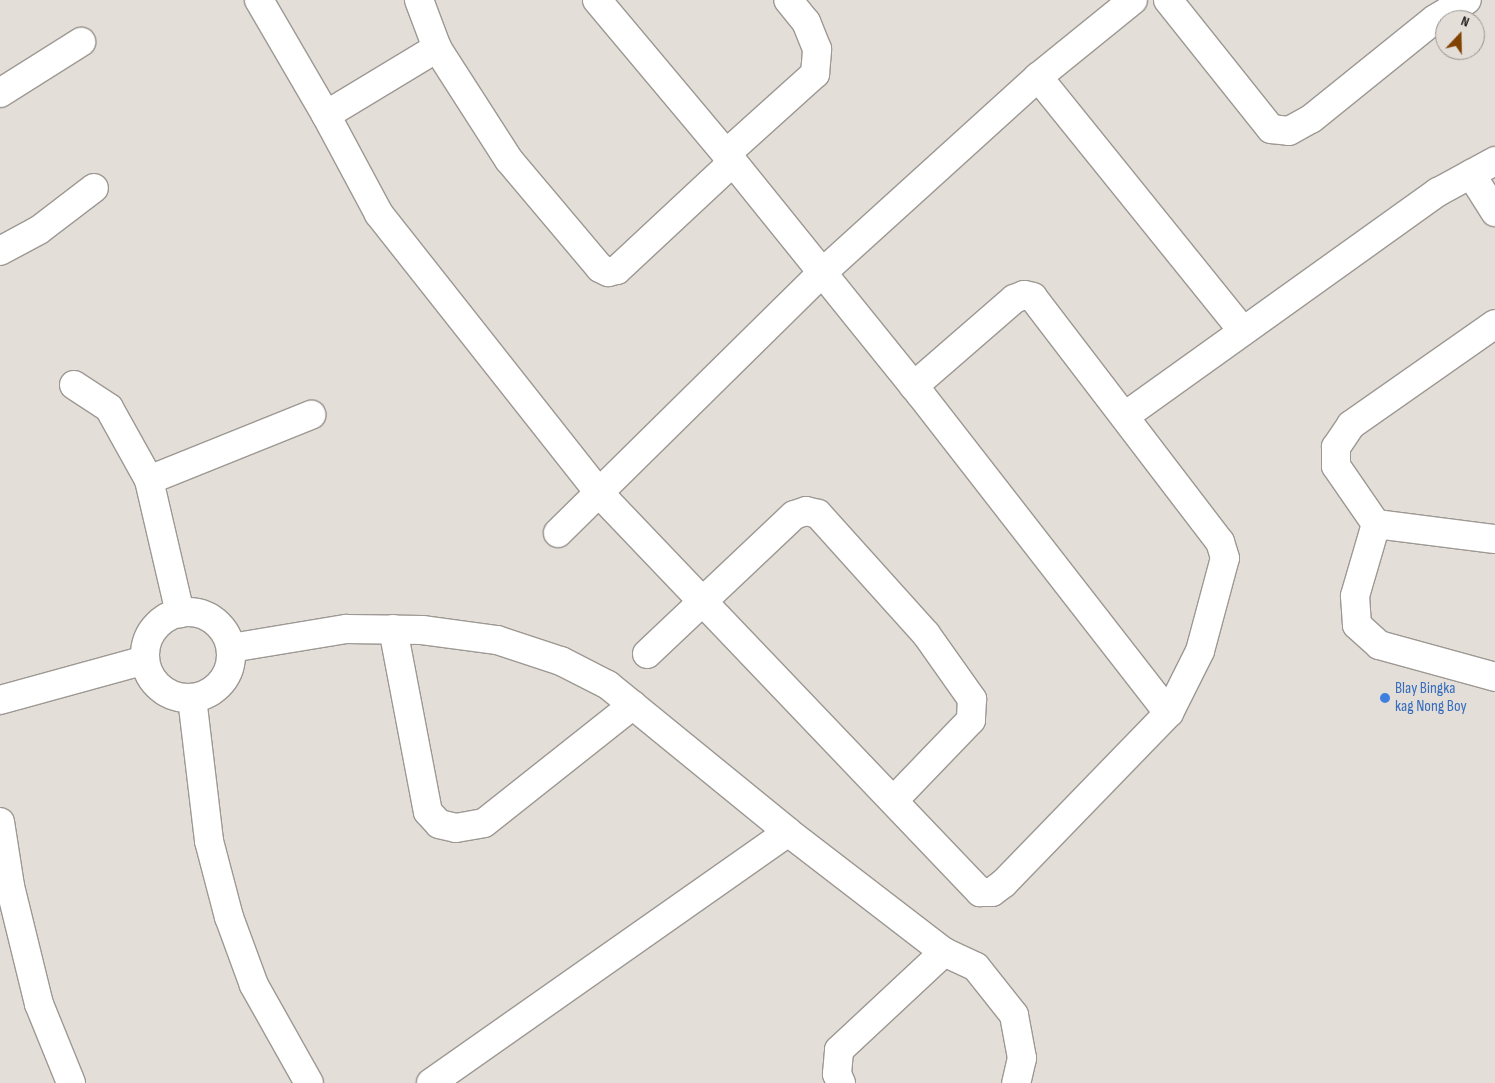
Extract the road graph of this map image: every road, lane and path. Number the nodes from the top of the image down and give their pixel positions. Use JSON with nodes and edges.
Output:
{"nodes":[{"id":1,"x":258,"y":0,"type":"edge"},
{"id":2,"x":419,"y":0,"type":"edge"},
{"id":3,"x":597,"y":0,"type":"edge"},
{"id":4,"x":788,"y":0,"type":"edge"},
{"id":5,"x":1133,"y":0,"type":"edge"},
{"id":6,"x":1168,"y":0,"type":"edge"},
{"id":7,"x":1467,"y":0,"type":"edge"},
{"id":8,"x":81,"y":42,"type":"dead end"},
{"id":9,"x":437,"y":48,"type":"junction"},
{"id":10,"x":1038,"y":76,"type":"junction"},
{"id":11,"x":0,"y":94,"type":"edge"},
{"id":12,"x":326,"y":115,"type":"junction"},
{"id":13,"x":730,"y":158,"type":"junction"},
{"id":14,"x":1495,"y":161,"type":"edge"},
{"id":15,"x":1471,"y":174,"type":"junction"},
{"id":16,"x":94,"y":188,"type":"dead end"},
{"id":17,"x":1495,"y":212,"type":"edge"},
{"id":18,"x":0,"y":251,"type":"edge"},
{"id":19,"x":822,"y":273,"type":"junction"},
{"id":20,"x":1495,"y":324,"type":"edge"},
{"id":21,"x":1243,"y":331,"type":"junction"},
{"id":22,"x":74,"y":385,"type":"dead end"},
{"id":23,"x":914,"y":386,"type":"junction"},
{"id":24,"x":311,"y":415,"type":"dead end"},
{"id":25,"x":1124,"y":416,"type":"junction"},
{"id":26,"x":149,"y":480,"type":"junction"},
{"id":27,"x":600,"y":493,"type":"junction"},
{"id":28,"x":1376,"y":524,"type":"junction"},
{"id":29,"x":558,"y":533,"type":"dead end"},
{"id":30,"x":1495,"y":539,"type":"edge"},
{"id":31,"x":702,"y":601,"type":"junction"},
{"id":32,"x":180,"y":613,"type":"junction"},
{"id":33,"x":393,"y":629,"type":"junction"},
{"id":34,"x":230,"y":648,"type":"junction"},
{"id":35,"x":647,"y":654,"type":"dead end"},
{"id":36,"x":145,"y":660,"type":"junction"},
{"id":37,"x":1495,"y":677,"type":"edge"},
{"id":38,"x":192,"y":698,"type":"junction"},
{"id":39,"x":0,"y":700,"type":"edge"},
{"id":40,"x":633,"y":705,"type":"junction"},
{"id":41,"x":1169,"y":713,"type":"junction"},
{"id":42,"x":893,"y":801,"type":"junction"},
{"id":43,"x":0,"y":822,"type":"edge"},
{"id":44,"x":788,"y":832,"type":"junction"},
{"id":45,"x":944,"y":952,"type":"junction"},
{"id":46,"x":71,"y":1083,"type":"edge"},
{"id":47,"x":309,"y":1083,"type":"edge"},
{"id":48,"x":431,"y":1083,"type":"edge"},
{"id":49,"x":841,"y":1083,"type":"edge"},
{"id":50,"x":1016,"y":1083,"type":"edge"}],
"edges":[{"from":1,"to":12,"type":"street"},
{"from":2,"to":9,"type":"street"},
{"from":3,"to":13,"type":"street"},
{"from":4,"to":13,"type":"street"},
{"from":5,"to":10,"type":"street"},
{"from":6,"to":7,"type":"street"},
{"from":8,"to":11,"type":"street"},
{"from":9,"to":12,"type":"street"},
{"from":9,"to":13,"type":"street"},
{"from":10,"to":19,"type":"street"},
{"from":10,"to":21,"type":"street"},
{"from":12,"to":27,"type":"street"},
{"from":13,"to":19,"type":"street"},
{"from":14,"to":15,"type":"street"},
{"from":15,"to":17,"type":"street"},
{"from":15,"to":21,"type":"street"},
{"from":16,"to":18,"type":"street"},
{"from":19,"to":23,"type":"street"},
{"from":19,"to":27,"type":"street"},
{"from":20,"to":28,"type":"street"},
{"from":21,"to":25,"type":"street"},
{"from":22,"to":26,"type":"street"},
{"from":23,"to":25,"type":"street"},
{"from":23,"to":41,"type":"street"},
{"from":24,"to":26,"type":"street"},
{"from":25,"to":41,"type":"street"},
{"from":26,"to":32,"type":"street"},
{"from":27,"to":29,"type":"street"},
{"from":27,"to":31,"type":"street"},
{"from":28,"to":30,"type":"street"},
{"from":28,"to":37,"type":"street"},
{"from":31,"to":35,"type":"street"},
{"from":31,"to":42,"type":"street"},
{"from":31,"to":42,"type":"street"},
{"from":32,"to":34,"type":"street"},
{"from":32,"to":36,"type":"street"},
{"from":33,"to":34,"type":"street"},
{"from":33,"to":40,"type":"street"},
{"from":33,"to":40,"type":"street"},
{"from":34,"to":38,"type":"street"},
{"from":36,"to":38,"type":"street"},
{"from":36,"to":39,"type":"street"},
{"from":38,"to":47,"type":"street"},
{"from":40,"to":44,"type":"street"},
{"from":41,"to":42,"type":"street"},
{"from":43,"to":46,"type":"street"},
{"from":44,"to":45,"type":"street"},
{"from":44,"to":48,"type":"street"},
{"from":45,"to":49,"type":"street"},
{"from":45,"to":50,"type":"street"}]}
